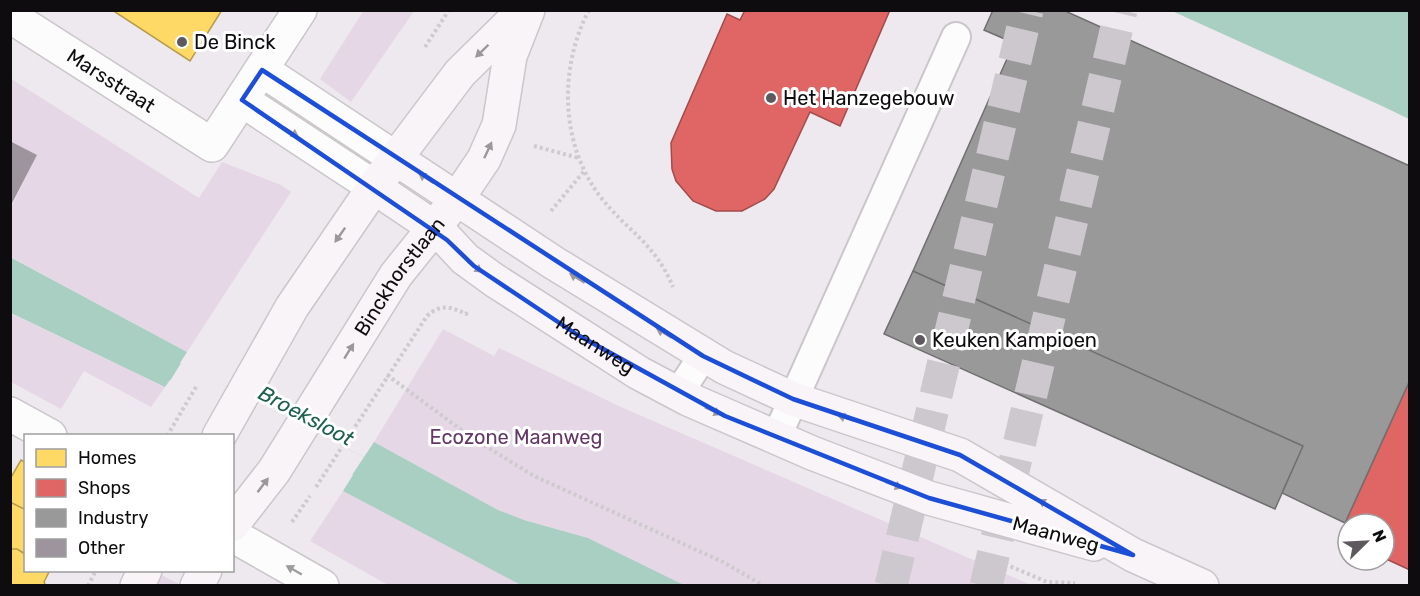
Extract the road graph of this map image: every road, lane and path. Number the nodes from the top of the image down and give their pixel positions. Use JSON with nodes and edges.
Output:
{"nodes":[{"id":1,"x":300,"y":10,"type":"edge"},
{"id":2,"x":526,"y":10,"type":"edge"},
{"id":3,"x":589,"y":10,"type":"edge"},
{"id":4,"x":10,"y":16,"type":"edge"},
{"id":5,"x":956,"y":37,"type":"dead end"},
{"id":6,"x":262,"y":70,"type":"junction"},
{"id":7,"x":242,"y":100,"type":"junction"},
{"id":8,"x":395,"y":158,"type":"junction"},
{"id":9,"x":374,"y":187,"type":"junction"},
{"id":10,"x":457,"y":199,"type":"junction"},
{"id":11,"x":433,"y":226,"type":"junction"},
{"id":12,"x":677,"y":295,"type":"dead end"},
{"id":13,"x":703,"y":356,"type":"junction"},
{"id":14,"x":387,"y":375,"type":"dead end"},
{"id":15,"x":193,"y":393,"type":"dead end"},
{"id":16,"x":678,"y":394,"type":"junction"},
{"id":17,"x":793,"y":399,"type":"junction"},
{"id":18,"x":10,"y":414,"type":"edge"},
{"id":19,"x":231,"y":414,"type":"edge"},
{"id":20,"x":48,"y":434,"type":"edge"},
{"id":21,"x":168,"y":434,"type":"edge"},
{"id":22,"x":776,"y":438,"type":"junction"},
{"id":23,"x":342,"y":446,"type":"dead end"},
{"id":24,"x":234,"y":522,"type":"edge"},
{"id":25,"x":234,"y":536,"type":"edge"},
{"id":26,"x":267,"y":554,"type":"junction"},
{"id":27,"x":1133,"y":555,"type":"junction"},
{"id":28,"x":322,"y":585,"type":"edge"},
{"id":29,"x":764,"y":585,"type":"edge"},
{"id":30,"x":1202,"y":585,"type":"edge"}],
"edges":[{"from":1,"to":6,"type":"street"},
{"from":2,"to":8,"type":"street","name":"Binckhorstlaan","one_way":true},
{"from":10,"to":2,"type":"street","name":"Binckhorstlaan","one_way":true},
{"from":3,"to":12,"type":"path"},
{"from":4,"to":7,"type":"street","name":"Marsstraat"},
{"from":5,"to":17,"type":"lane"},
{"from":6,"to":7,"type":"street"},
{"from":6,"to":8,"type":"street"},
{"from":7,"to":9,"type":"street","one_way":true},
{"from":8,"to":9,"type":"street","name":"Binckhorstlaan"},
{"from":10,"to":8,"type":"street","name":"Maanweg","one_way":true},
{"from":9,"to":11,"type":"street","name":"Maanweg"},
{"from":9,"to":19,"type":"street","name":"Binckhorstlaan","one_way":true},
{"from":10,"to":11,"type":"street","name":"Binckhorstlaan"},
{"from":13,"to":10,"type":"street","name":"Maanweg","one_way":true},
{"from":11,"to":16,"type":"street","name":"Maanweg","one_way":true},
{"from":24,"to":11,"type":"street","name":"Binckhorstlaan","one_way":true},
{"from":13,"to":16,"type":"lane"},
{"from":13,"to":17,"type":"street","name":"Maanweg"},
{"from":14,"to":29,"type":"path"},
{"from":15,"to":21,"type":"path"},
{"from":16,"to":22,"type":"street","name":"Maanweg","one_way":true},
{"from":17,"to":22,"type":"lane"},
{"from":27,"to":17,"type":"street","name":"Maanweg","one_way":true},
{"from":18,"to":20,"type":"street"},
{"from":22,"to":27,"type":"street","name":"Maanweg","one_way":true},
{"from":23,"to":26,"type":"path"},
{"from":25,"to":26,"type":"street"},
{"from":28,"to":26,"type":"street","one_way":true},
{"from":27,"to":30,"type":"street","name":"Maanweg"}]}
